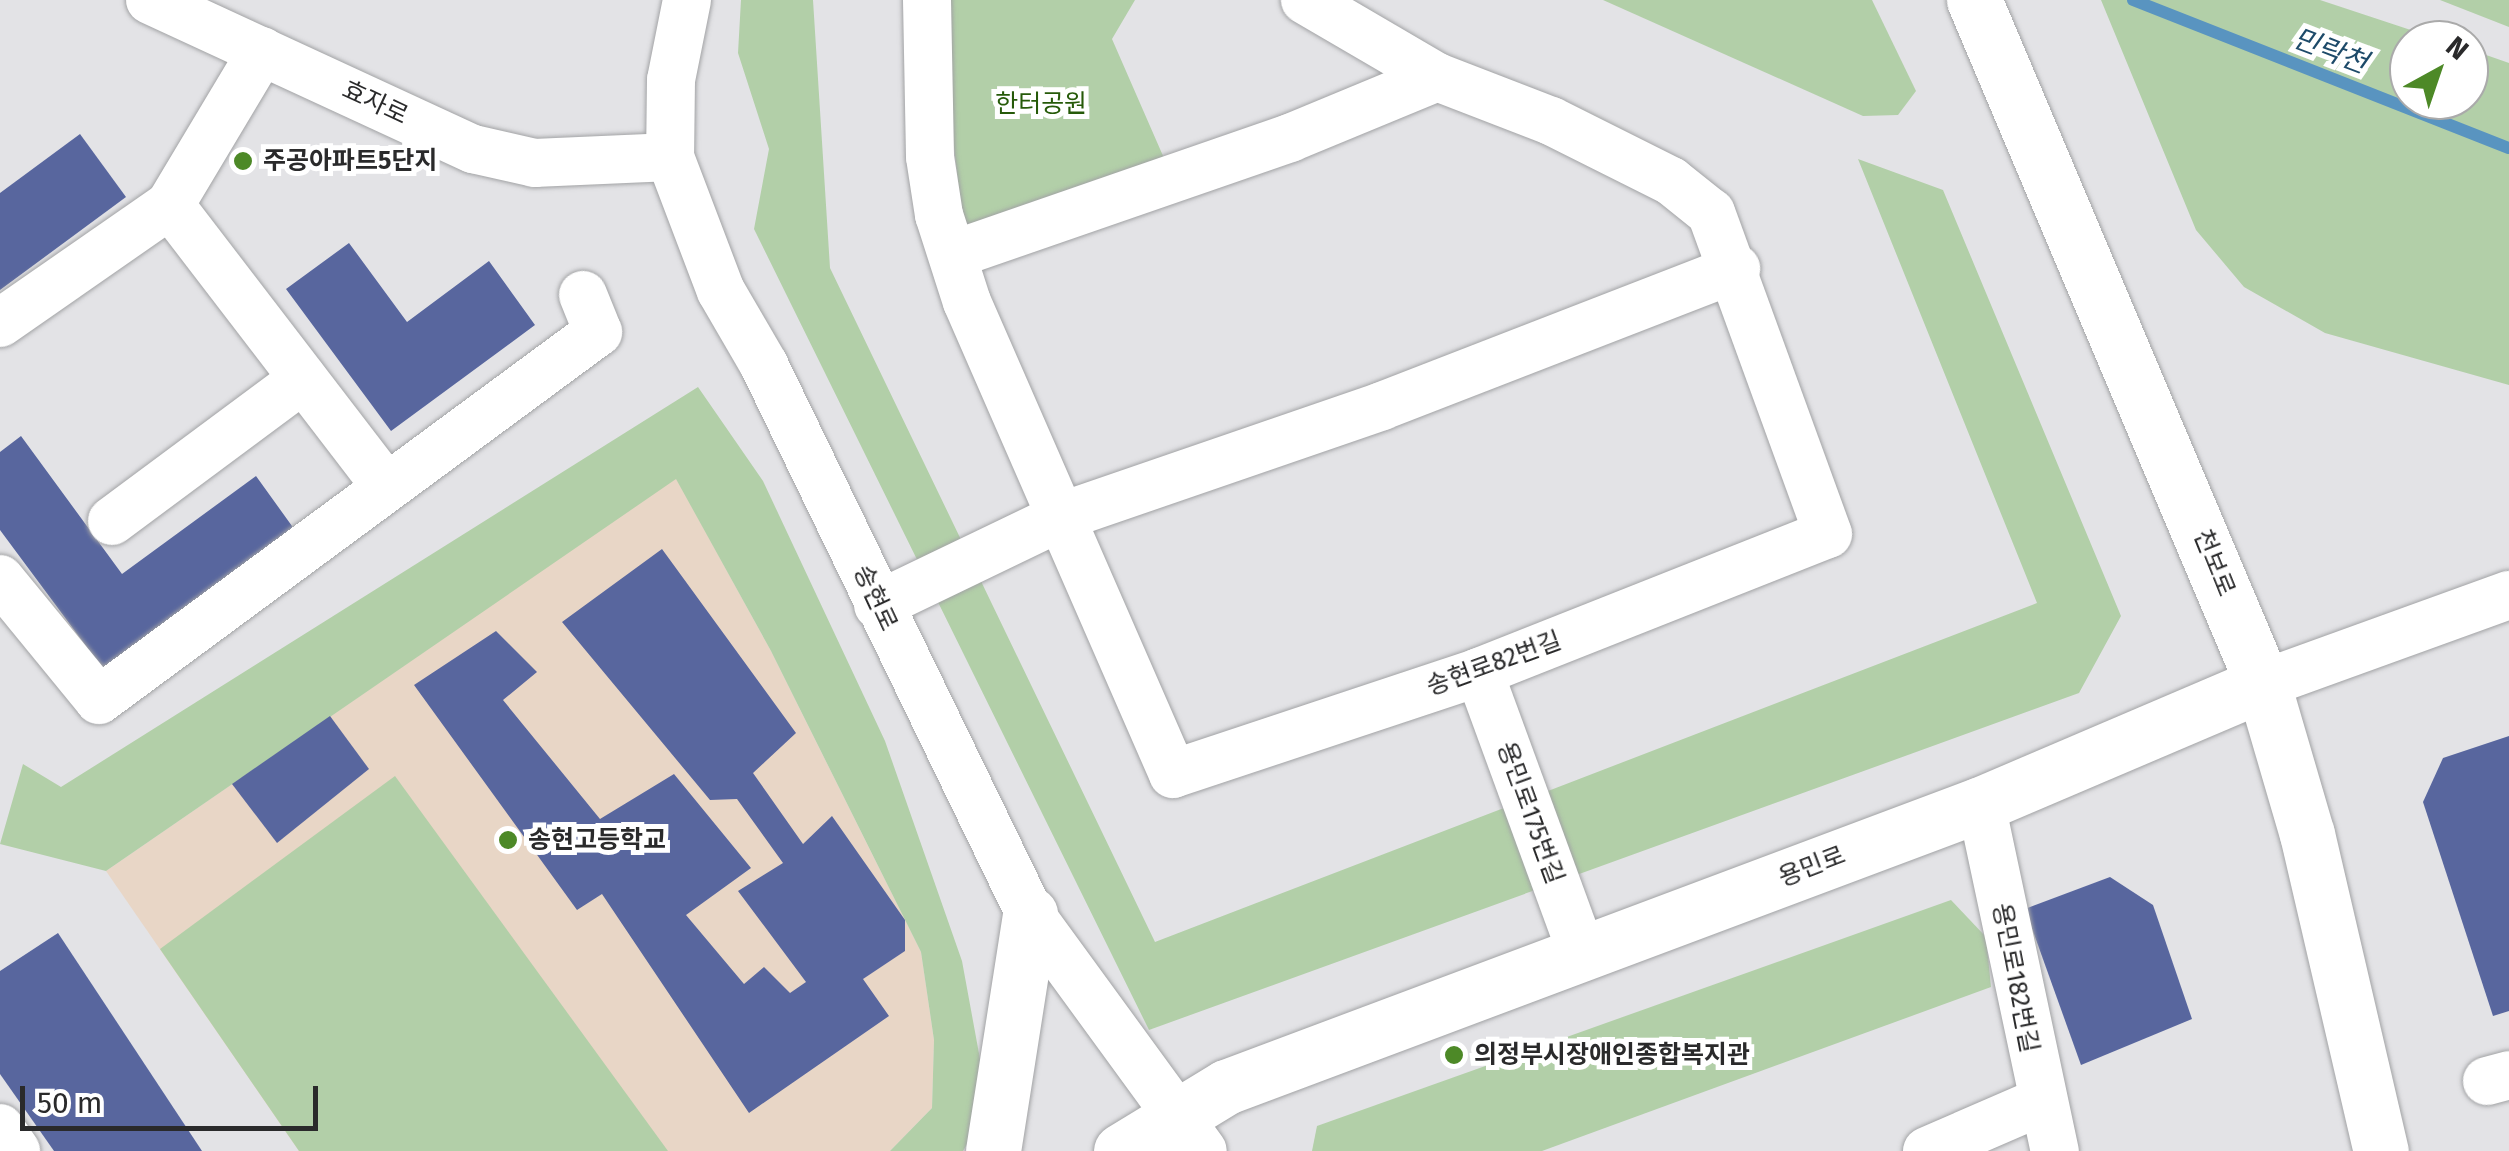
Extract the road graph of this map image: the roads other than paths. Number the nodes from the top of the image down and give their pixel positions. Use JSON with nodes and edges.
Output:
{"nodes":[{"id":1,"x":150,"y":0,"type":"edge"},
{"id":2,"x":687,"y":0,"type":"edge"},
{"id":3,"x":926,"y":0,"type":"edge"},
{"id":4,"x":1306,"y":0,"type":"edge"},
{"id":5,"x":1974,"y":0,"type":"edge"},
{"id":6,"x":262,"y":51,"type":"junction"},
{"id":7,"x":1438,"y":77,"type":"junction"},
{"id":8,"x":670,"y":157,"type":"junction"},
{"id":9,"x":170,"y":205,"type":"junction"},
{"id":10,"x":955,"y":254,"type":"junction"},
{"id":11,"x":1736,"y":270,"type":"junction"},
{"id":12,"x":583,"y":295,"type":"dead end"},
{"id":13,"x":0,"y":323,"type":"edge"},
{"id":14,"x":303,"y":379,"type":"junction"},
{"id":15,"x":384,"y":484,"type":"junction"},
{"id":16,"x":1064,"y":516,"type":"junction"},
{"id":17,"x":112,"y":521,"type":"dead end"},
{"id":18,"x":0,"y":579,"type":"edge"},
{"id":19,"x":2509,"y":595,"type":"edge"},
{"id":20,"x":878,"y":605,"type":"junction"},
{"id":21,"x":1479,"y":672,"type":"junction"},
{"id":22,"x":2263,"y":684,"type":"junction"},
{"id":23,"x":1981,"y":804,"type":"junction"},
{"id":24,"x":1030,"y":914,"type":"junction"},
{"id":25,"x":1582,"y":953,"type":"junction"},
{"id":26,"x":2040,"y":1102,"type":"junction"},
{"id":27,"x":0,"y":1128,"type":"edge"},
{"id":28,"x":1192,"y":1132,"type":"edge"},
{"id":29,"x":16,"y":1151,"type":"edge"},
{"id":30,"x":992,"y":1151,"type":"edge"},
{"id":31,"x":1121,"y":1151,"type":"edge"},
{"id":32,"x":1927,"y":1151,"type":"edge"},
{"id":33,"x":2055,"y":1151,"type":"edge"},
{"id":34,"x":2381,"y":1151,"type":"edge"}],
"edges":[{"from":1,"to":6,"type":"street","name":"효자로"},
{"from":2,"to":8,"type":"street","name":"송현로"},
{"from":3,"to":10,"type":"street","name":"송현로82번길"},
{"from":4,"to":7,"type":"street","name":"송현로82번길"},
{"from":5,"to":22,"type":"main road","name":"천보로"},
{"from":6,"to":8,"type":"street","name":"효자로"},
{"from":6,"to":9,"type":"street"},
{"from":7,"to":10,"type":"street"},
{"from":7,"to":11,"type":"street","name":"송현로82번길"},
{"from":8,"to":20,"type":"street","name":"송현로"},
{"from":9,"to":13,"type":"street"},
{"from":9,"to":14,"type":"street"},
{"from":10,"to":16,"type":"street","name":"송현로82번길"},
{"from":11,"to":16,"type":"street"},
{"from":11,"to":21,"type":"street","name":"송현로82번길"},
{"from":12,"to":15,"type":"street"},
{"from":14,"to":15,"type":"street"},
{"from":14,"to":17,"type":"street"},
{"from":15,"to":18,"type":"street"},
{"from":16,"to":20,"type":"street"},
{"from":16,"to":21,"type":"street","name":"송현로82번길"},
{"from":19,"to":22,"type":"street","name":"용민로"},
{"from":20,"to":24,"type":"street","name":"송현로"},
{"from":21,"to":25,"type":"street","name":"용민로175번길"},
{"from":22,"to":23,"type":"main road","name":"용민로"},
{"from":22,"to":34,"type":"main road","name":"천보로"},
{"from":23,"to":25,"type":"main road","name":"용민로"},
{"from":23,"to":26,"type":"street","name":"용민로182번길"},
{"from":24,"to":28,"type":"street","name":"송현로"},
{"from":24,"to":30,"type":"main road"},
{"from":25,"to":28,"type":"main road","name":"용민로"},
{"from":26,"to":32,"type":"street"},
{"from":26,"to":33,"type":"street","name":"용민로182번길"},
{"from":27,"to":29,"type":"street"},
{"from":28,"to":31,"type":"main road","name":"용민로"}]}
